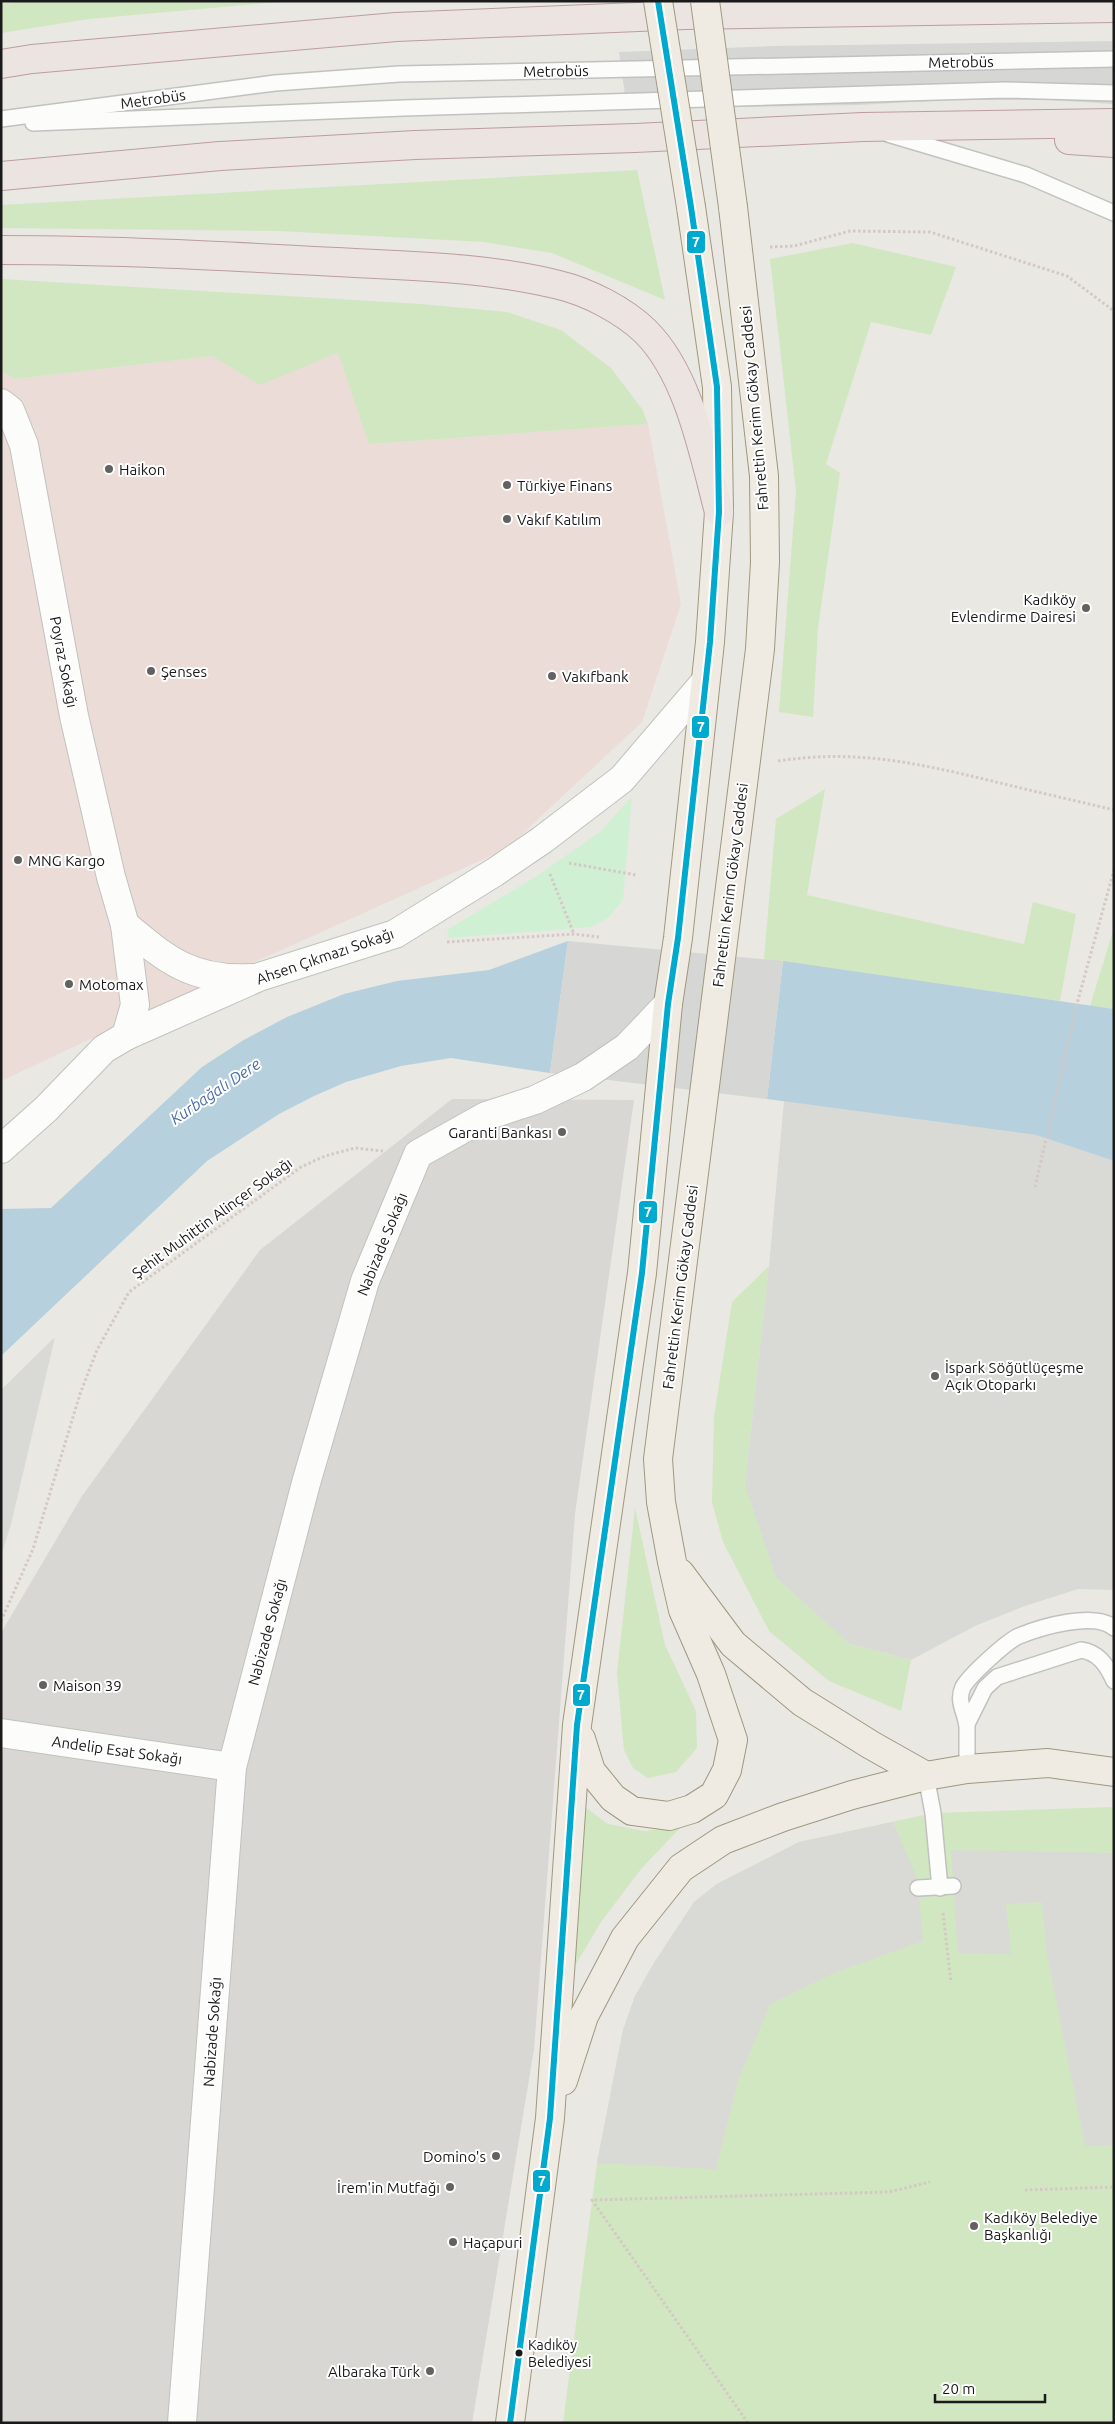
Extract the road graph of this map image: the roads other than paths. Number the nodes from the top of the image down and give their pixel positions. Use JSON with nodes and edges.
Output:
{"nodes":[{"id":1,"x":658,"y":1,"type":"edge"},
{"id":2,"x":705,"y":1,"type":"edge"},
{"id":3,"x":1114,"y":8,"type":"edge"},
{"id":4,"x":876,"y":13,"type":"junction"},
{"id":5,"x":1114,"y":19,"type":"edge"},
{"id":6,"x":1114,"y":58,"type":"edge"},
{"id":7,"x":1,"y":64,"type":"edge"},
{"id":8,"x":1114,"y":93,"type":"edge"},
{"id":9,"x":1,"y":119,"type":"edge"},
{"id":10,"x":1114,"y":123,"type":"edge"},
{"id":11,"x":1,"y":125,"type":"edge"},
{"id":12,"x":863,"y":127,"type":"junction"},
{"id":13,"x":1114,"y":143,"type":"edge"},
{"id":14,"x":1,"y":176,"type":"edge"},
{"id":15,"x":1114,"y":213,"type":"edge"},
{"id":16,"x":1,"y":250,"type":"edge"},
{"id":17,"x":1,"y":403,"type":"edge"},
{"id":18,"x":719,"y":512,"type":"junction"},
{"id":19,"x":704,"y":683,"type":"junction"},
{"id":20,"x":125,"y":925,"type":"junction"},
{"id":21,"x":259,"y":978,"type":"junction"},
{"id":22,"x":668,"y":1004,"type":"junction"},
{"id":23,"x":126,"y":1036,"type":"junction"},
{"id":24,"x":1,"y":1149,"type":"edge"},
{"id":25,"x":672,"y":1562,"type":"junction"},
{"id":26,"x":1114,"y":1628,"type":"edge"},
{"id":27,"x":1114,"y":1681,"type":"edge"},
{"id":28,"x":966,"y":1724,"type":"junction"},
{"id":29,"x":577,"y":1725,"type":"junction"},
{"id":30,"x":1,"y":1734,"type":"edge"},
{"id":31,"x":232,"y":1767,"type":"junction"},
{"id":32,"x":967,"y":1769,"type":"junction"},
{"id":33,"x":1114,"y":1772,"type":"edge"},
{"id":34,"x":926,"y":1776,"type":"junction"},
{"id":35,"x":918,"y":1888,"type":"dead end"},
{"id":36,"x":550,"y":2118,"type":"junction"},
{"id":37,"x":182,"y":2423,"type":"edge"},
{"id":38,"x":510,"y":2423,"type":"edge"}],
"edges":[{"from":1,"to":18,"type":"main road","bridge":true},
{"from":2,"to":25,"type":"main road","name":"Fahrettin Kerim Gökay Caddesi","bridge":true},
{"from":3,"to":4,"type":"highway"},
{"from":4,"to":5,"type":"highway"},
{"from":4,"to":7,"type":"highway"},
{"from":6,"to":9,"type":"lane","name":"Metrobüs","bridge":true},
{"from":8,"to":11,"type":"lane","name":"Metrobüs","bridge":true},
{"from":10,"to":12,"type":"highway"},
{"from":12,"to":13,"type":"highway"},
{"from":12,"to":14,"type":"highway"},
{"from":12,"to":15,"type":"lane"},
{"from":16,"to":18,"type":"highway"},
{"from":17,"to":20,"type":"street","name":"Poyraz Sokağı"},
{"from":18,"to":19,"type":"main road"},
{"from":19,"to":21,"type":"street","name":"Ahsen Çıkmazı Sokağı"},
{"from":19,"to":22,"type":"main road"},
{"from":20,"to":21,"type":"street"},
{"from":20,"to":23,"type":"street","name":"Poyraz Sokağı"},
{"from":21,"to":23,"type":"street","name":"Ahsen Çıkmazı Sokağı"},
{"from":22,"to":29,"type":"main road"},
{"from":22,"to":31,"type":"street","name":"Nabizade Sokağı"},
{"from":23,"to":24,"type":"street","name":"Ahsen Çıkmazı Sokağı"},
{"from":25,"to":29,"type":"main road","name":"Fahrettin Kerim Gökay Caddesi"},
{"from":25,"to":34,"type":"main road"},
{"from":26,"to":28,"type":"lane"},
{"from":27,"to":28,"type":"lane"},
{"from":28,"to":32,"type":"lane"},
{"from":29,"to":36,"type":"main road"},
{"from":30,"to":31,"type":"street","name":"Andelip Esat Sokağı"},
{"from":31,"to":37,"type":"street","name":"Nabizade Sokağı"},
{"from":32,"to":33,"type":"main road"},
{"from":32,"to":34,"type":"main road"},
{"from":34,"to":35,"type":"lane"},
{"from":34,"to":36,"type":"main road"},
{"from":36,"to":38,"type":"main road"}]}
